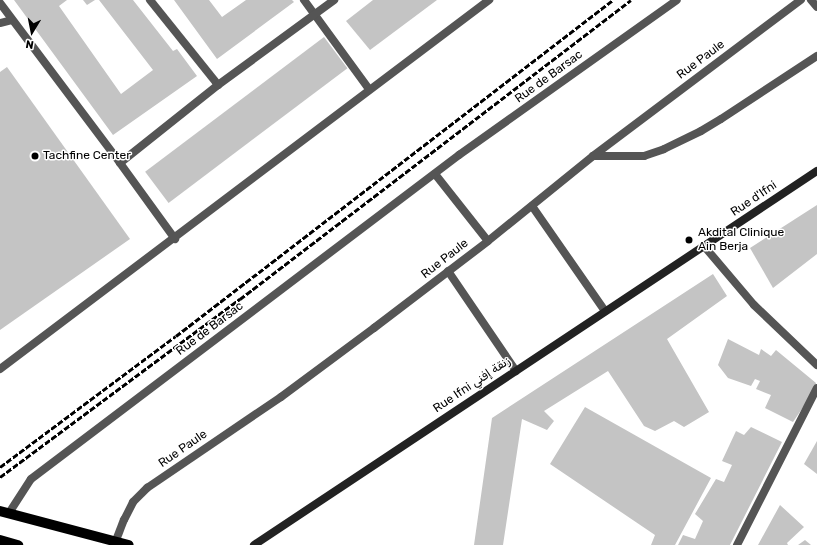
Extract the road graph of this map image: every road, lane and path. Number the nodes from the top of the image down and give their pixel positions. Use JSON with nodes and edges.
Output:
{"nodes":[{"id":1,"x":150,"y":0,"type":"edge"},
{"id":2,"x":304,"y":0,"type":"edge"},
{"id":3,"x":334,"y":0,"type":"edge"},
{"id":4,"x":489,"y":0,"type":"edge"},
{"id":5,"x":677,"y":0,"type":"edge"},
{"id":6,"x":801,"y":0,"type":"edge"},
{"id":7,"x":811,"y":0,"type":"edge"},
{"id":8,"x":0,"y":3,"type":"edge"},
{"id":9,"x":817,"y":7,"type":"edge"},
{"id":10,"x":314,"y":14,"type":"junction"},
{"id":11,"x":12,"y":20,"type":"junction"},
{"id":12,"x":0,"y":23,"type":"edge"},
{"id":13,"x":817,"y":56,"type":"edge"},
{"id":14,"x":218,"y":84,"type":"junction"},
{"id":15,"x":368,"y":89,"type":"junction"},
{"id":16,"x":593,"y":156,"type":"junction"},
{"id":17,"x":120,"y":163,"type":"junction"},
{"id":18,"x":817,"y":171,"type":"edge"},
{"id":19,"x":435,"y":174,"type":"junction"},
{"id":20,"x":532,"y":206,"type":"junction"},
{"id":21,"x":175,"y":239,"type":"junction"},
{"id":22,"x":488,"y":241,"type":"junction"},
{"id":23,"x":704,"y":246,"type":"junction"},
{"id":24,"x":448,"y":271,"type":"junction"},
{"id":25,"x":605,"y":311,"type":"junction"},
{"id":26,"x":817,"y":365,"type":"edge"},
{"id":27,"x":0,"y":369,"type":"edge"},
{"id":28,"x":516,"y":371,"type":"junction"},
{"id":29,"x":817,"y":388,"type":"edge"},
{"id":30,"x":4,"y":512,"type":"edge"},
{"id":31,"x":0,"y":540,"type":"edge"},
{"id":32,"x":115,"y":543,"type":"junction"},
{"id":33,"x":18,"y":545,"type":"edge"},
{"id":34,"x":129,"y":545,"type":"edge"},
{"id":35,"x":254,"y":545,"type":"edge"},
{"id":36,"x":737,"y":545,"type":"edge"}],
"edges":[{"from":1,"to":14,"type":"street"},
{"from":2,"to":10,"type":"street"},
{"from":3,"to":10,"type":"street"},
{"from":4,"to":15,"type":"street"},
{"from":5,"to":19,"type":"street","name":"Rue de Barsac"},
{"from":6,"to":16,"type":"street","name":"Rue Paule"},
{"from":7,"to":9,"type":"street"},
{"from":8,"to":11,"type":"street"},
{"from":10,"to":14,"type":"street"},
{"from":10,"to":15,"type":"street"},
{"from":11,"to":12,"type":"street"},
{"from":11,"to":17,"type":"street"},
{"from":13,"to":16,"type":"street"},
{"from":14,"to":17,"type":"street"},
{"from":15,"to":21,"type":"street"},
{"from":16,"to":20,"type":"street","name":"Rue Paule"},
{"from":17,"to":21,"type":"street"},
{"from":18,"to":23,"type":"street","name":"Rue d'Ifni"},
{"from":19,"to":22,"type":"street"},
{"from":19,"to":30,"type":"street","name":"Rue de Barsac"},
{"from":20,"to":22,"type":"street","name":"Rue Paule"},
{"from":20,"to":25,"type":"street"},
{"from":21,"to":27,"type":"street"},
{"from":22,"to":24,"type":"street","name":"Rue Paule"},
{"from":23,"to":25,"type":"street","name":"Rue Ifni زنقة إفني"},
{"from":23,"to":26,"type":"street"},
{"from":24,"to":28,"type":"street"},
{"from":24,"to":32,"type":"street","name":"Rue Paule"},
{"from":25,"to":28,"type":"street","name":"Rue Ifni زنقة إفني"},
{"from":28,"to":35,"type":"street","name":"Rue Ifni زنقة إفني"},
{"from":29,"to":36,"type":"street"},
{"from":30,"to":32,"type":"main road"},
{"from":31,"to":33,"type":"main road"},
{"from":32,"to":34,"type":"main road"}]}
